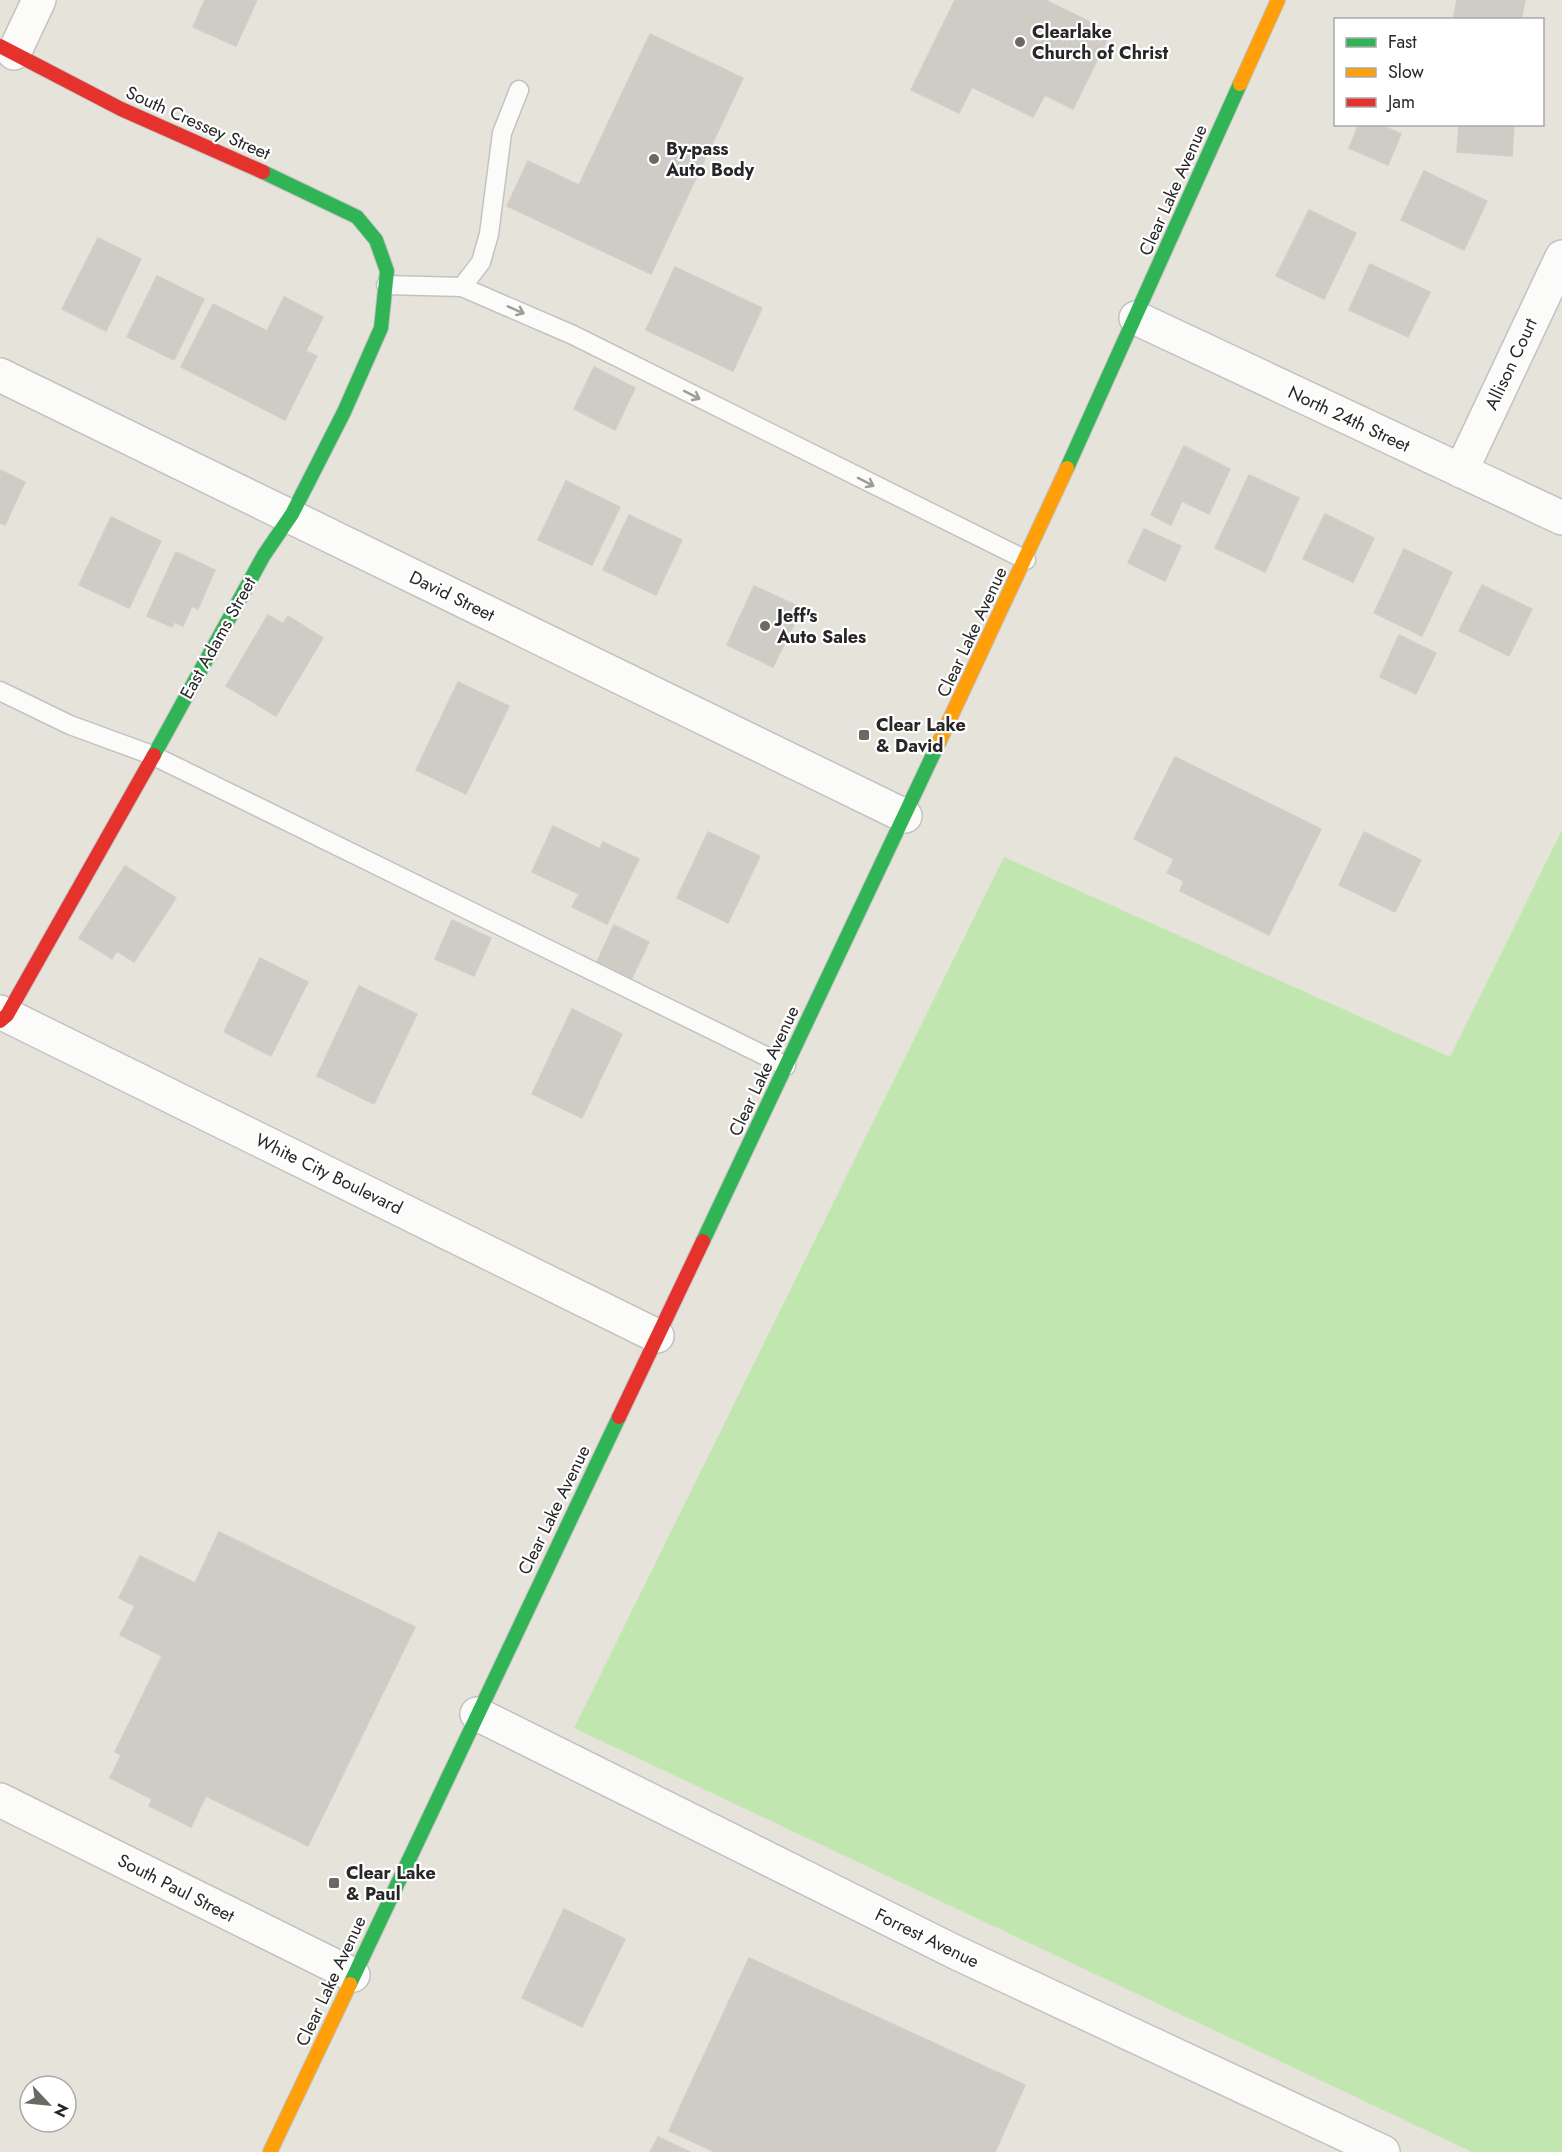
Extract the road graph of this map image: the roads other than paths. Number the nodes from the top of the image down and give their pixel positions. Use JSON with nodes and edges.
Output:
{"nodes":[{"id":1,"x":39,"y":0,"type":"edge"},
{"id":2,"x":1278,"y":0,"type":"edge"},
{"id":3,"x":7,"y":49,"type":"edge"},
{"id":4,"x":519,"y":90,"type":"dead end"},
{"id":5,"x":376,"y":240,"type":"joint"},
{"id":6,"x":1562,"y":257,"type":"edge"},
{"id":7,"x":386,"y":285,"type":"junction"},
{"id":8,"x":462,"y":286,"type":"junction"},
{"id":9,"x":1136,"y":318,"type":"junction"},
{"id":10,"x":0,"y":375,"type":"edge"},
{"id":11,"x":1461,"y":471,"type":"junction"},
{"id":12,"x":292,"y":514,"type":"junction"},
{"id":13,"x":1562,"y":519,"type":"edge"},
{"id":14,"x":1026,"y":560,"type":"junction"},
{"id":15,"x":0,"y":691,"type":"edge"},
{"id":16,"x":152,"y":755,"type":"junction"},
{"id":17,"x":905,"y":816,"type":"junction"},
{"id":18,"x":2,"y":1016,"type":"edge"},
{"id":19,"x":786,"y":1066,"type":"junction"},
{"id":20,"x":657,"y":1336,"type":"junction"},
{"id":21,"x":477,"y":1714,"type":"junction"},
{"id":22,"x":0,"y":1800,"type":"edge"},
{"id":23,"x":353,"y":1975,"type":"junction"},
{"id":24,"x":270,"y":2152,"type":"edge"},
{"id":25,"x":1383,"y":2152,"type":"edge"}],
"edges":[{"from":1,"to":3,"type":"street"},
{"from":2,"to":9,"type":"main road","name":"Clear Lake Avenue"},
{"from":3,"to":5,"type":"main road","name":"South Cressey Street"},
{"from":4,"to":8,"type":"lane"},
{"from":5,"to":7,"type":"main road","name":"East Adams Street"},
{"from":6,"to":11,"type":"street","name":"Allison Court"},
{"from":7,"to":8,"type":"lane"},
{"from":7,"to":12,"type":"main road","name":"East Adams Street"},
{"from":8,"to":14,"type":"lane","one_way":true},
{"from":9,"to":11,"type":"street","name":"North 24th Street"},
{"from":9,"to":14,"type":"main road","name":"Clear Lake Avenue"},
{"from":10,"to":12,"type":"street","name":"David Street"},
{"from":11,"to":13,"type":"street","name":"North 24th Street"},
{"from":12,"to":16,"type":"main road","name":"East Adams Street"},
{"from":12,"to":17,"type":"street","name":"David Street"},
{"from":14,"to":17,"type":"main road","name":"Clear Lake Avenue"},
{"from":15,"to":16,"type":"lane"},
{"from":16,"to":18,"type":"main road","name":"East Adams Street"},
{"from":16,"to":19,"type":"lane"},
{"from":17,"to":19,"type":"main road","name":"Clear Lake Avenue"},
{"from":18,"to":20,"type":"street","name":"White City Boulevard"},
{"from":19,"to":20,"type":"main road","name":"Clear Lake Avenue"},
{"from":20,"to":21,"type":"main road","name":"Clear Lake Avenue"},
{"from":21,"to":23,"type":"main road","name":"Clear Lake Avenue"},
{"from":21,"to":25,"type":"street","name":"Forrest Avenue"},
{"from":22,"to":23,"type":"street","name":"South Paul Street"},
{"from":23,"to":24,"type":"main road","name":"Clear Lake Avenue"}]}
